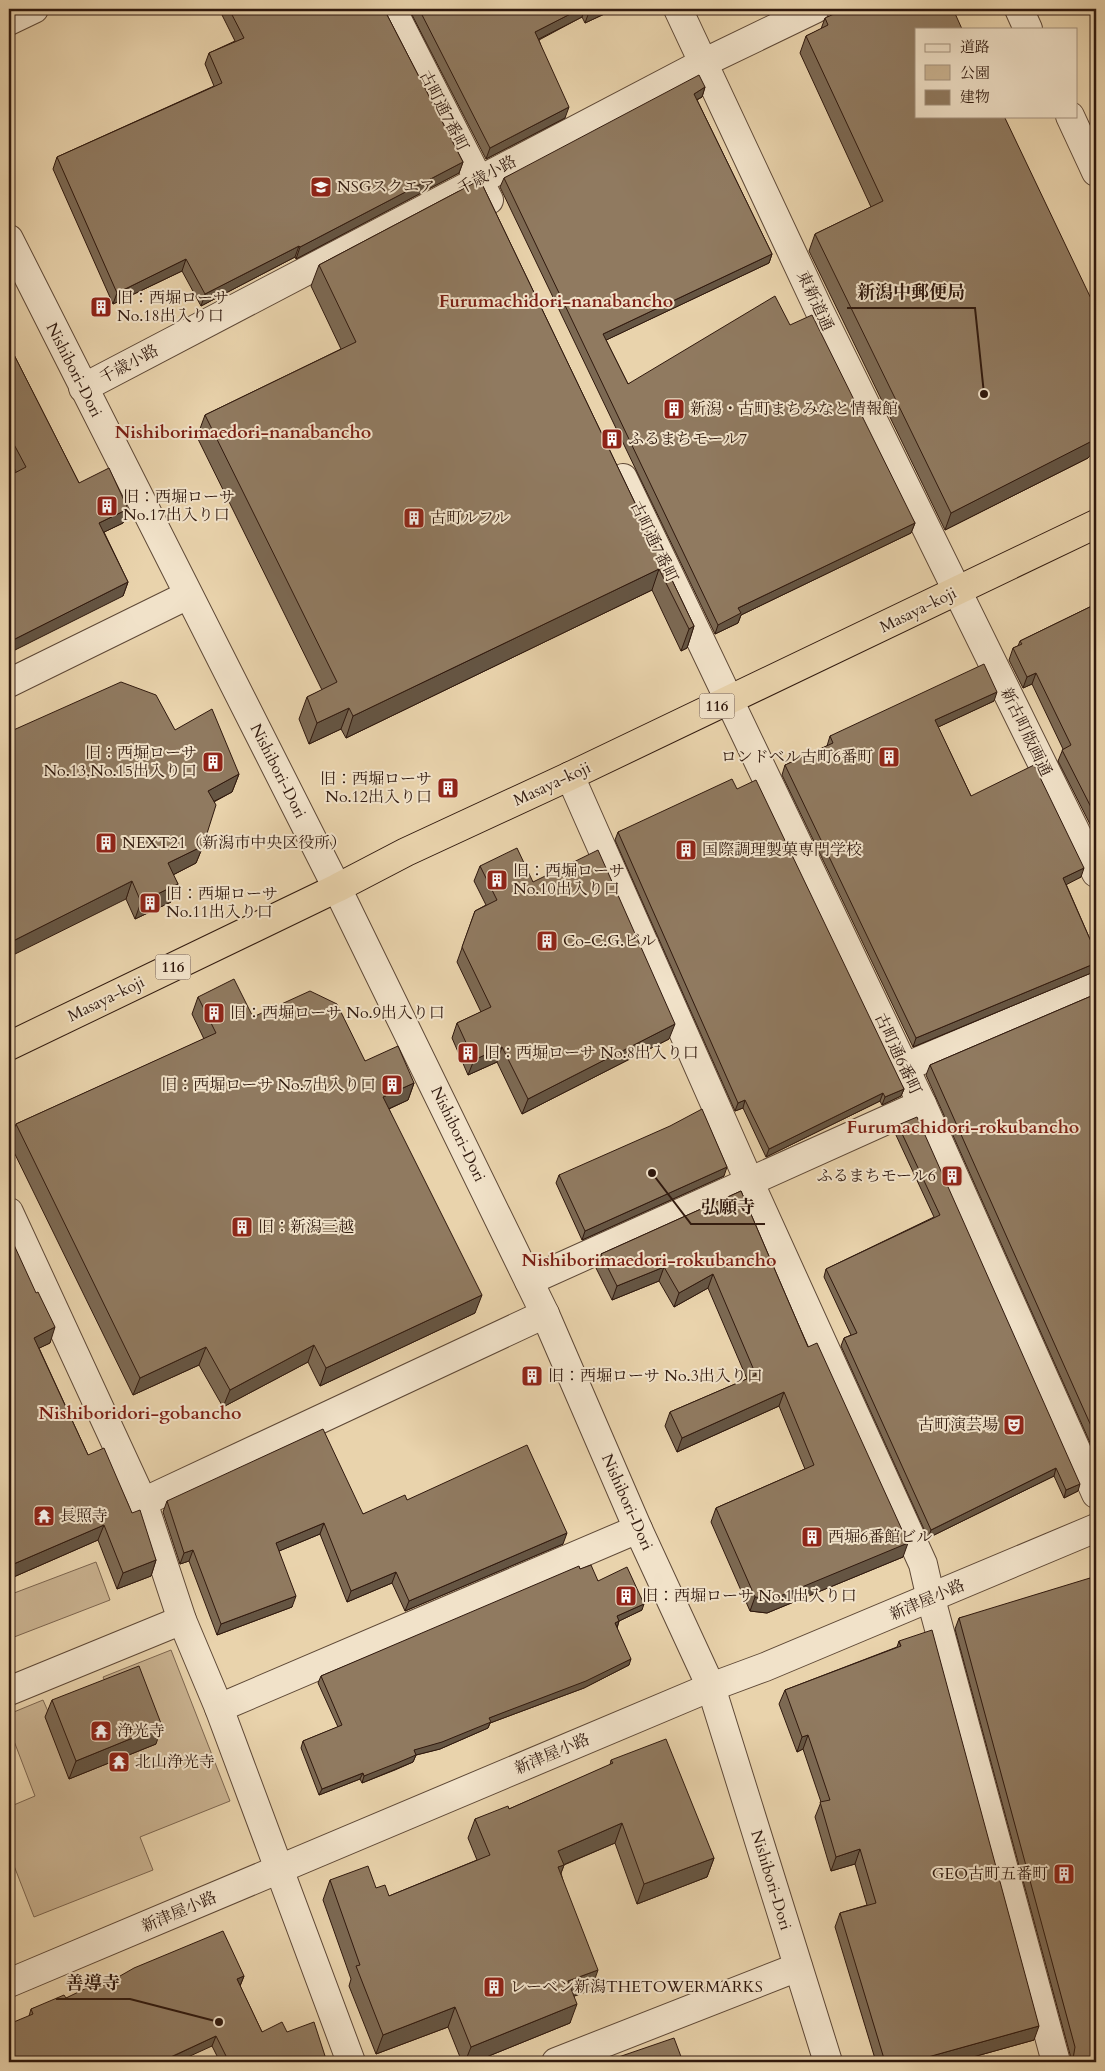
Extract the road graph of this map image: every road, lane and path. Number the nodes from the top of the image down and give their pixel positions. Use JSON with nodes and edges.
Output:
{"nodes":[{"id":1,"x":34,"y":9,"type":"edge"},
{"id":2,"x":392,"y":9,"type":"edge"},
{"id":3,"x":678,"y":9,"type":"edge"},
{"id":4,"x":815,"y":9,"type":"edge"},
{"id":5,"x":1019,"y":9,"type":"edge"},
{"id":6,"x":9,"y":21,"type":"edge"},
{"id":7,"x":1028,"y":28,"type":"edge"},
{"id":8,"x":703,"y":63,"type":"junction"},
{"id":9,"x":1071,"y":118,"type":"edge"},
{"id":10,"x":1096,"y":172,"type":"edge"},
{"id":11,"x":479,"y":180,"type":"junction"},
{"id":12,"x":500,"y":224,"type":"edge"},
{"id":13,"x":9,"y":239,"type":"edge"},
{"id":14,"x":83,"y":388,"type":"junction"},
{"id":15,"x":613,"y":458,"type":"edge"},
{"id":16,"x":1096,"y":524,"type":"edge"},
{"id":17,"x":957,"y":591,"type":"junction"},
{"id":18,"x":188,"y":595,"type":"junction"},
{"id":19,"x":9,"y":683,"type":"edge"},
{"id":20,"x":730,"y":700,"type":"junction"},
{"id":21,"x":570,"y":776,"type":"junction"},
{"id":22,"x":1096,"y":873,"type":"edge"},
{"id":23,"x":338,"y":888,"type":"junction"},
{"id":24,"x":1096,"y":986,"type":"edge"},
{"id":25,"x":9,"y":1046,"type":"edge"},
{"id":26,"x":904,"y":1067,"type":"junction"},
{"id":27,"x":922,"y":1104,"type":"junction"},
{"id":28,"x":749,"y":1181,"type":"junction"},
{"id":29,"x":9,"y":1212,"type":"edge"},
{"id":30,"x":529,"y":1281,"type":"junction"},
{"id":31,"x":545,"y":1314,"type":"junction"},
{"id":32,"x":1096,"y":1494,"type":"edge"},
{"id":33,"x":143,"y":1502,"type":"junction"},
{"id":34,"x":1096,"y":1528,"type":"edge"},
{"id":35,"x":638,"y":1529,"type":"junction"},
{"id":36,"x":931,"y":1599,"type":"junction"},
{"id":37,"x":182,"y":1620,"type":"junction"},
{"id":38,"x":711,"y":1687,"type":"junction"},
{"id":39,"x":9,"y":1691,"type":"edge"},
{"id":40,"x":219,"y":1708,"type":"junction"},
{"id":41,"x":280,"y":1869,"type":"junction"},
{"id":42,"x":798,"y":1967,"type":"junction"},
{"id":43,"x":9,"y":1983,"type":"edge"},
{"id":44,"x":351,"y":2062,"type":"edge"},
{"id":45,"x":556,"y":2062,"type":"edge"},
{"id":46,"x":828,"y":2062,"type":"edge"},
{"id":47,"x":1056,"y":2062,"type":"edge"}],
"edges":[{"from":1,"to":6,"type":"street"},
{"from":2,"to":11,"type":"street","name":"古町通7番町"},
{"from":3,"to":8,"type":"street","name":"東新道通"},
{"from":4,"to":8,"type":"street","name":"千歳小路"},
{"from":5,"to":7,"type":"street"},
{"from":8,"to":11,"type":"street","name":"千歳小路"},
{"from":8,"to":17,"type":"street","name":"東新道通"},
{"from":9,"to":10,"type":"street"},
{"from":11,"to":12,"type":"street","name":"古町通7番町"},
{"from":11,"to":14,"type":"street","name":"千歳小路"},
{"from":13,"to":14,"type":"street","name":"Nishibori-Dori"},
{"from":14,"to":18,"type":"street","name":"Nishibori-Dori"},
{"from":15,"to":20,"type":"street","name":"古町通7番町"},
{"from":16,"to":17,"type":"highway","name":"Masaya-koji","number":"116"},
{"from":17,"to":20,"type":"highway","name":"Masaya-koji","number":"116"},
{"from":17,"to":22,"type":"street","name":"新古町版画通"},
{"from":18,"to":19,"type":"street"},
{"from":18,"to":23,"type":"street","name":"Nishibori-Dori"},
{"from":20,"to":21,"type":"highway","name":"Masaya-koji","number":"116"},
{"from":20,"to":26,"type":"street","name":"古町通6番町"},
{"from":21,"to":23,"type":"highway","name":"Masaya-koji","number":"116"},
{"from":21,"to":28,"type":"street"},
{"from":23,"to":25,"type":"highway","name":"Masaya-koji","number":"116"},
{"from":23,"to":30,"type":"street","name":"Nishibori-Dori"},
{"from":24,"to":26,"type":"street"},
{"from":26,"to":27,"type":"street","name":"古町通6番町"},
{"from":27,"to":28,"type":"street"},
{"from":27,"to":32,"type":"street","name":"古町通6番町"},
{"from":28,"to":30,"type":"street"},
{"from":28,"to":36,"type":"street"},
{"from":29,"to":33,"type":"street"},
{"from":30,"to":31,"type":"street","name":"Nishibori-Dori"},
{"from":31,"to":33,"type":"street"},
{"from":31,"to":35,"type":"street","name":"Nishibori-Dori"},
{"from":33,"to":37,"type":"street"},
{"from":34,"to":36,"type":"street","name":"新津屋小路"},
{"from":35,"to":38,"type":"street","name":"Nishibori-Dori"},
{"from":35,"to":40,"type":"street"},
{"from":36,"to":38,"type":"street","name":"新津屋小路"},
{"from":36,"to":47,"type":"street"},
{"from":37,"to":39,"type":"street"},
{"from":37,"to":40,"type":"street"},
{"from":38,"to":41,"type":"street","name":"新津屋小路"},
{"from":38,"to":42,"type":"street","name":"Nishibori-Dori"},
{"from":40,"to":41,"type":"street"},
{"from":41,"to":43,"type":"street","name":"新津屋小路"},
{"from":41,"to":44,"type":"street"},
{"from":42,"to":45,"type":"street"},
{"from":42,"to":46,"type":"street","name":"Nishibori-Dori"}]}
